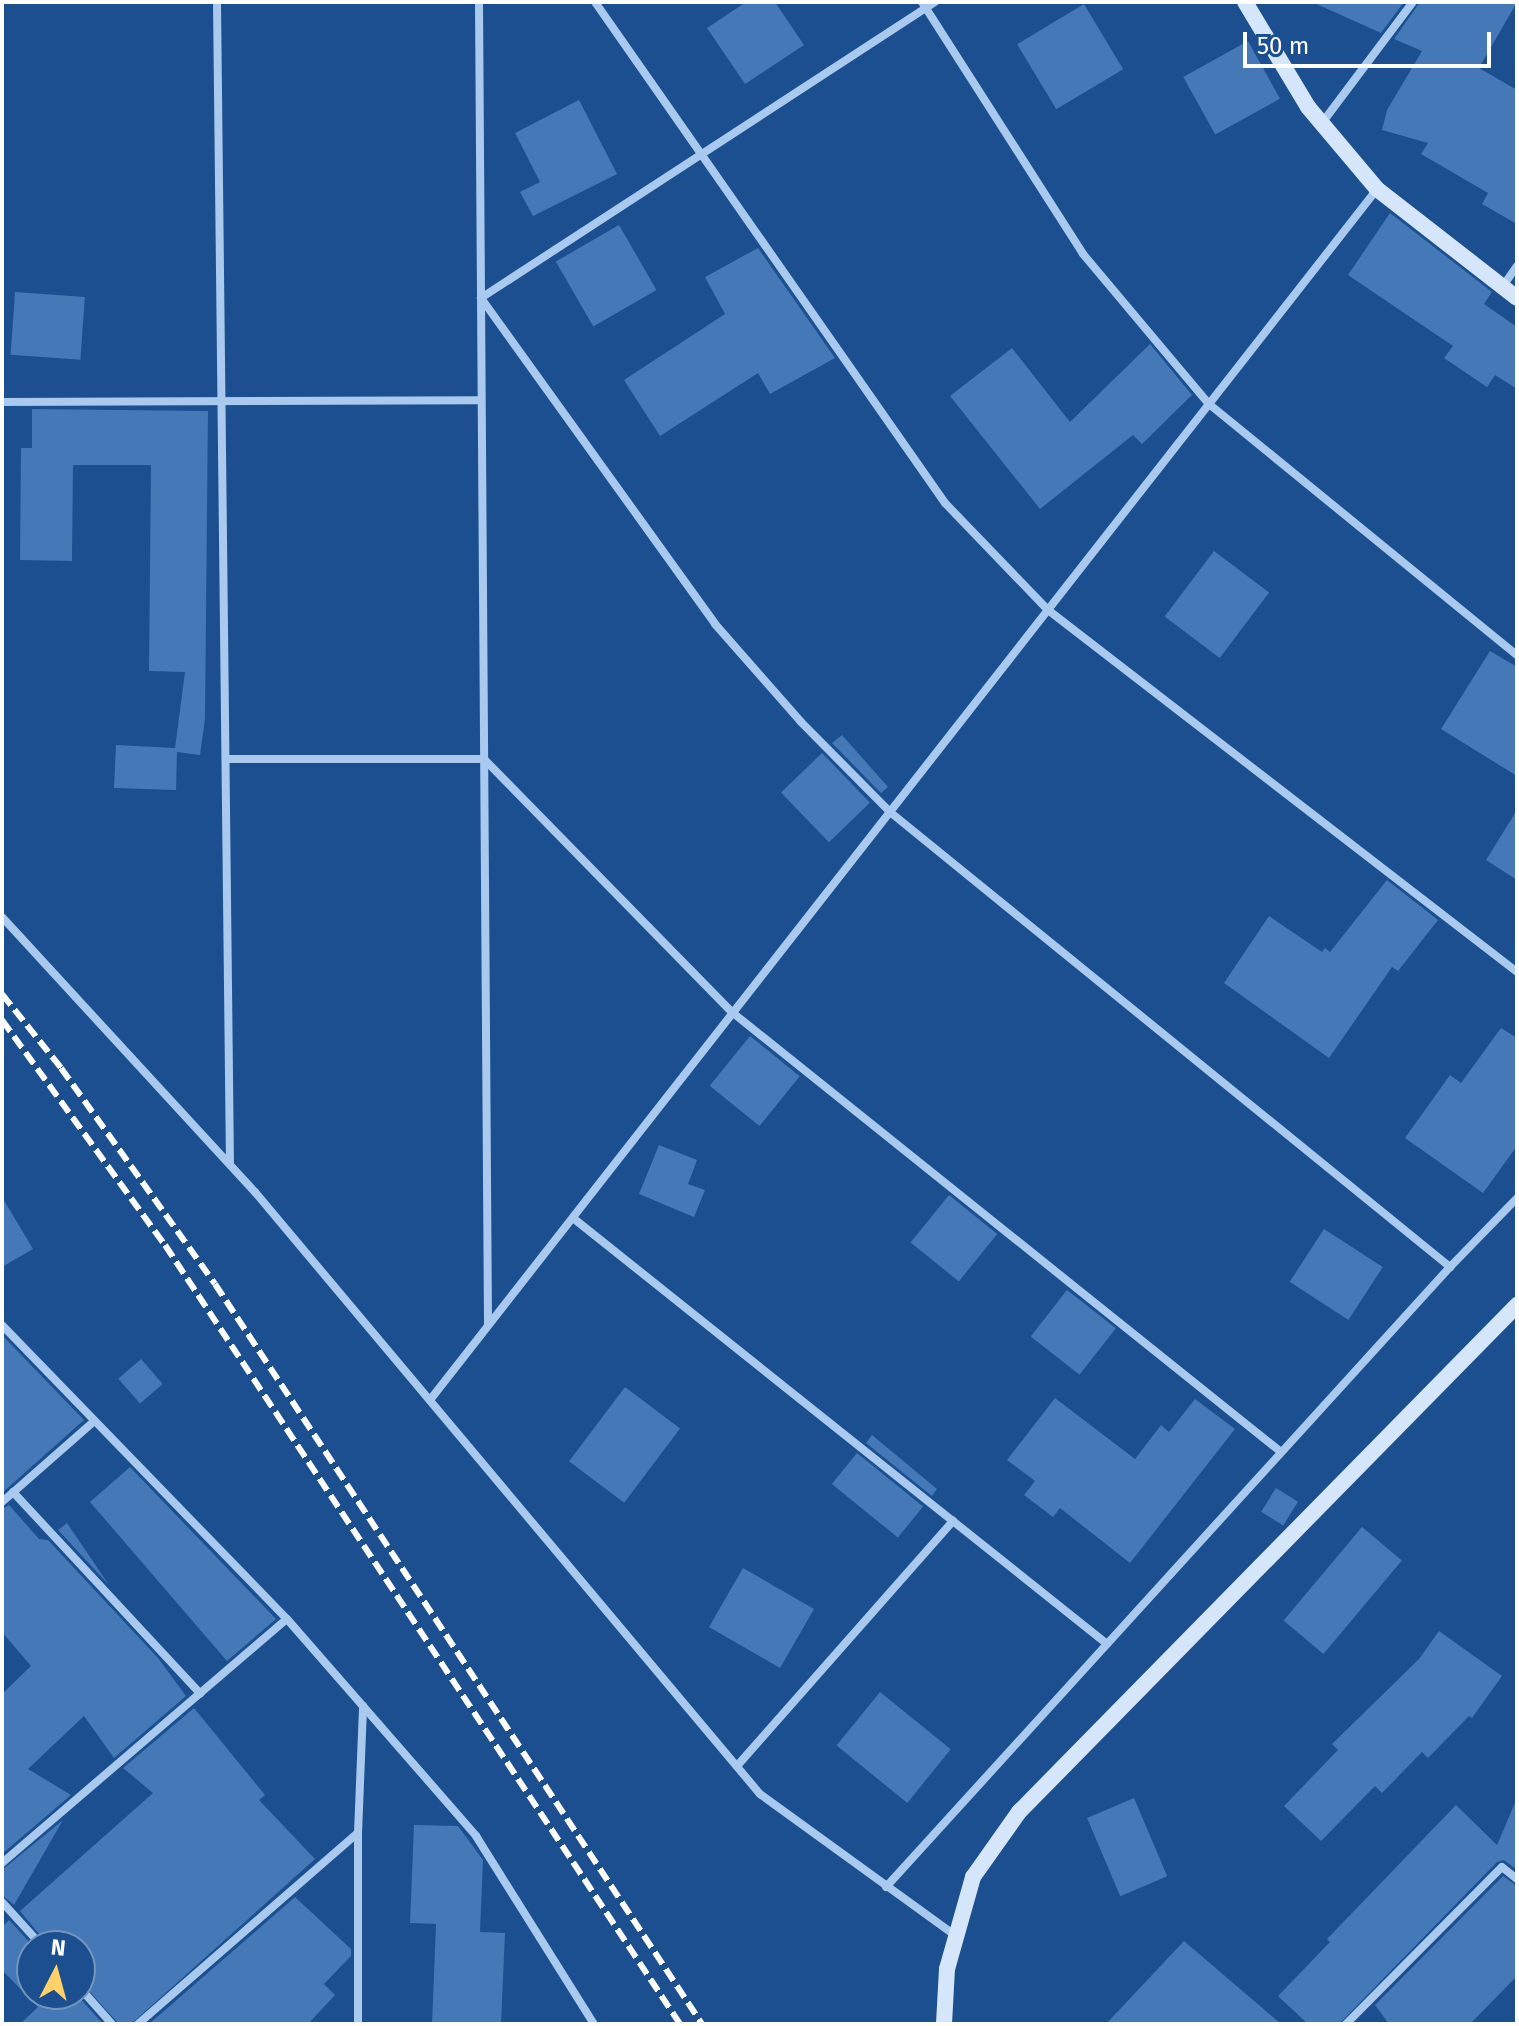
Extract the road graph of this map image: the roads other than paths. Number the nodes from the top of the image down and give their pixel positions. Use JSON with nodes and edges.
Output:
{"nodes":[{"id":1,"x":217,"y":2,"type":"edge"},
{"id":2,"x":479,"y":2,"type":"edge"},
{"id":3,"x":595,"y":2,"type":"edge"},
{"id":4,"x":935,"y":2,"type":"edge"},
{"id":5,"x":1245,"y":2,"type":"edge"},
{"id":6,"x":1413,"y":2,"type":"edge"},
{"id":7,"x":924,"y":5,"type":"edge"},
{"id":8,"x":1322,"y":123,"type":"junction"},
{"id":9,"x":700,"y":154,"type":"junction"},
{"id":10,"x":1377,"y":189,"type":"junction"},
{"id":11,"x":1517,"y":266,"type":"edge"},
{"id":12,"x":1503,"y":286,"type":"junction"},
{"id":13,"x":481,"y":298,"type":"junction"},
{"id":14,"x":1517,"y":298,"type":"edge"},
{"id":15,"x":221,"y":400,"type":"junction"},
{"id":16,"x":481,"y":400,"type":"junction"},
{"id":17,"x":2,"y":402,"type":"edge"},
{"id":18,"x":1209,"y":404,"type":"junction"},
{"id":19,"x":1048,"y":610,"type":"junction"},
{"id":20,"x":1517,"y":655,"type":"edge"},
{"id":21,"x":226,"y":759,"type":"junction"},
{"id":22,"x":484,"y":759,"type":"junction"},
{"id":23,"x":890,"y":812,"type":"junction"},
{"id":24,"x":2,"y":917,"type":"edge"},
{"id":25,"x":1517,"y":972,"type":"edge"},
{"id":26,"x":733,"y":1013,"type":"junction"},
{"id":27,"x":230,"y":1165,"type":"junction"},
{"id":28,"x":1517,"y":1198,"type":"edge"},
{"id":29,"x":573,"y":1218,"type":"junction"},
{"id":30,"x":1450,"y":1267,"type":"junction"},
{"id":31,"x":1517,"y":1305,"type":"edge"},
{"id":32,"x":2,"y":1325,"type":"edge"},
{"id":33,"x":488,"y":1326,"type":"junction"},
{"id":34,"x":430,"y":1400,"type":"junction"},
{"id":35,"x":93,"y":1422,"type":"junction"},
{"id":36,"x":1281,"y":1452,"type":"junction"},
{"id":37,"x":13,"y":1492,"type":"junction"},
{"id":38,"x":2,"y":1502,"type":"edge"},
{"id":39,"x":953,"y":1521,"type":"junction"},
{"id":40,"x":287,"y":1619,"type":"junction"},
{"id":41,"x":1107,"y":1644,"type":"junction"},
{"id":42,"x":200,"y":1693,"type":"junction"},
{"id":43,"x":363,"y":1706,"type":"junction"},
{"id":44,"x":737,"y":1766,"type":"junction"},
{"id":45,"x":358,"y":1833,"type":"junction"},
{"id":46,"x":2,"y":1863,"type":"edge"},
{"id":47,"x":1517,"y":1879,"type":"edge"},
{"id":48,"x":886,"y":1887,"type":"junction"},
{"id":49,"x":2,"y":1902,"type":"edge"},
{"id":50,"x":27,"y":1930,"type":"edge"},
{"id":51,"x":956,"y":1936,"type":"junction"},
{"id":52,"x":96,"y":2006,"type":"edge"},
{"id":53,"x":112,"y":2024,"type":"edge"},
{"id":54,"x":138,"y":2024,"type":"edge"},
{"id":55,"x":358,"y":2024,"type":"edge"},
{"id":56,"x":594,"y":2024,"type":"edge"},
{"id":57,"x":944,"y":2024,"type":"edge"},
{"id":58,"x":1346,"y":2024,"type":"edge"}],
"edges":[{"from":1,"to":15,"type":"street"},
{"from":2,"to":13,"type":"street"},
{"from":3,"to":9,"type":"street"},
{"from":4,"to":7,"type":"street"},
{"from":5,"to":8,"type":"street"},
{"from":6,"to":8,"type":"street"},
{"from":7,"to":9,"type":"street"},
{"from":7,"to":18,"type":"street"},
{"from":8,"to":10,"type":"street"},
{"from":9,"to":13,"type":"street"},
{"from":9,"to":19,"type":"street"},
{"from":10,"to":12,"type":"street"},
{"from":10,"to":18,"type":"street"},
{"from":11,"to":12,"type":"street"},
{"from":12,"to":14,"type":"street"},
{"from":13,"to":16,"type":"street"},
{"from":13,"to":23,"type":"street"},
{"from":15,"to":16,"type":"street"},
{"from":15,"to":17,"type":"street"},
{"from":15,"to":21,"type":"street"},
{"from":16,"to":22,"type":"street"},
{"from":18,"to":19,"type":"street"},
{"from":18,"to":20,"type":"street"},
{"from":19,"to":23,"type":"street"},
{"from":19,"to":25,"type":"street"},
{"from":21,"to":22,"type":"street"},
{"from":21,"to":27,"type":"street"},
{"from":22,"to":26,"type":"street"},
{"from":22,"to":33,"type":"street"},
{"from":23,"to":26,"type":"street"},
{"from":23,"to":30,"type":"street"},
{"from":24,"to":27,"type":"street"},
{"from":26,"to":29,"type":"street"},
{"from":26,"to":36,"type":"street"},
{"from":27,"to":34,"type":"street"},
{"from":28,"to":30,"type":"street"},
{"from":29,"to":33,"type":"street"},
{"from":29,"to":39,"type":"street"},
{"from":30,"to":36,"type":"street"},
{"from":31,"to":51,"type":"street"},
{"from":32,"to":35,"type":"street"},
{"from":33,"to":34,"type":"street"},
{"from":34,"to":44,"type":"street"},
{"from":35,"to":37,"type":"street"},
{"from":35,"to":40,"type":"street"},
{"from":36,"to":41,"type":"street"},
{"from":37,"to":38,"type":"street"},
{"from":37,"to":42,"type":"street"},
{"from":39,"to":41,"type":"street"},
{"from":39,"to":44,"type":"street"},
{"from":40,"to":42,"type":"street"},
{"from":40,"to":43,"type":"street"},
{"from":41,"to":48,"type":"street"},
{"from":42,"to":46,"type":"street"},
{"from":43,"to":45,"type":"street"},
{"from":43,"to":56,"type":"street"},
{"from":44,"to":48,"type":"street"},
{"from":45,"to":54,"type":"street"},
{"from":45,"to":55,"type":"street"},
{"from":47,"to":58,"type":"street"},
{"from":48,"to":51,"type":"street"},
{"from":49,"to":50,"type":"street"},
{"from":51,"to":57,"type":"street"},
{"from":52,"to":53,"type":"street"}]}
